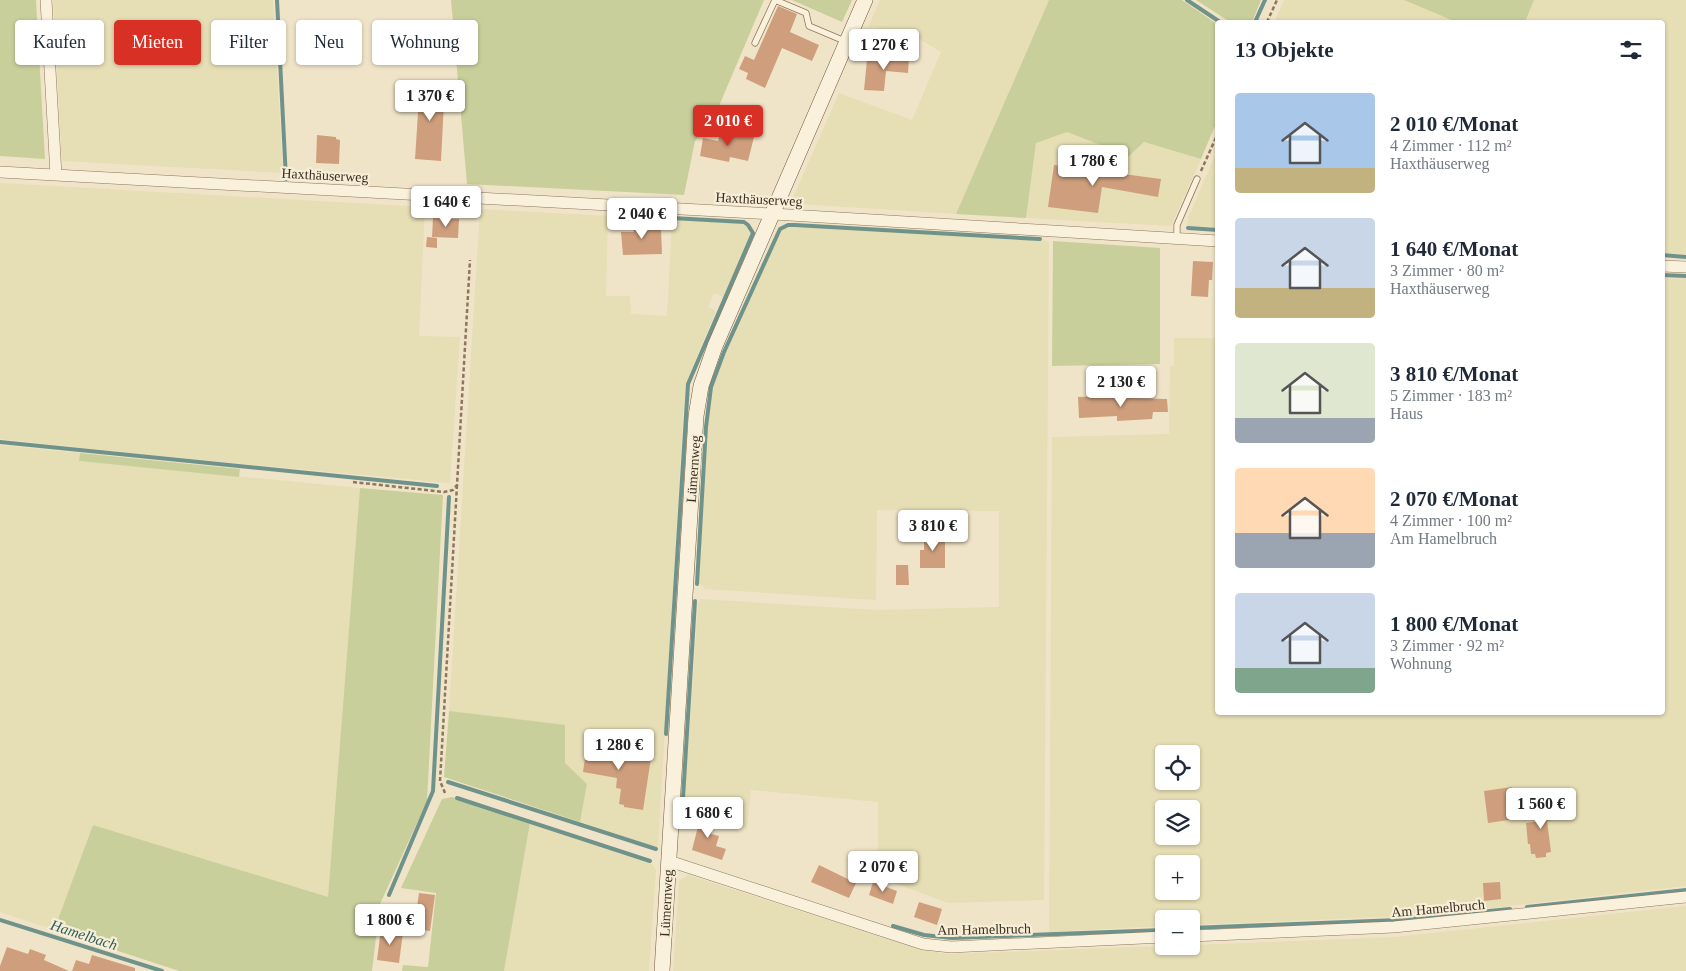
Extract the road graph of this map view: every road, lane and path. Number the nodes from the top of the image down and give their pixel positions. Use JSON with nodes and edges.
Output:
{"nodes":[{"id":1,"x":46,"y":0,"type":"edge"},
{"id":2,"x":865,"y":0,"type":"edge"},
{"id":3,"x":1276,"y":0,"type":"edge"},
{"id":4,"x":1268,"y":20,"type":"edge"},
{"id":5,"x":847,"y":42,"type":"junction"},
{"id":6,"x":755,"y":43,"type":"dead end"},
{"id":7,"x":1215,"y":140,"type":"edge"},
{"id":8,"x":0,"y":172,"type":"edge"},
{"id":9,"x":56,"y":175,"type":"junction"},
{"id":10,"x":1197,"y":179,"type":"joint"},
{"id":11,"x":773,"y":214,"type":"junction"},
{"id":12,"x":1177,"y":239,"type":"junction"},
{"id":13,"x":1215,"y":241,"type":"edge"},
{"id":14,"x":470,"y":260,"type":"dead end"},
{"id":15,"x":1665,"y":266,"type":"edge"},
{"id":16,"x":1686,"y":267,"type":"edge"},
{"id":17,"x":353,"y":482,"type":"dead end"},
{"id":18,"x":457,"y":485,"type":"junction"},
{"id":19,"x":445,"y":793,"type":"dead end"},
{"id":20,"x":669,"y":861,"type":"junction"},
{"id":21,"x":1686,"y":897,"type":"edge"},
{"id":22,"x":1200,"y":936,"type":"edge"},
{"id":23,"x":1155,"y":937,"type":"edge"},
{"id":24,"x":662,"y":971,"type":"edge"}],
"edges":[{"from":1,"to":9,"type":"street"},
{"from":2,"to":5,"type":"street","name":"Lümernweg"},
{"from":3,"to":4,"type":"path"},
{"from":5,"to":6,"type":"lane"},
{"from":5,"to":11,"type":"street","name":"Lümernweg"},
{"from":7,"to":10,"type":"path"},
{"from":8,"to":9,"type":"street","name":"Haxthäuserweg"},
{"from":9,"to":11,"type":"street","name":"Haxthäuserweg"},
{"from":10,"to":12,"type":"lane"},
{"from":11,"to":12,"type":"street","name":"Haxthäuserweg"},
{"from":11,"to":20,"type":"street","name":"Lümernweg"},
{"from":12,"to":13,"type":"street","name":"Haxthäuserweg"},
{"from":14,"to":18,"type":"path"},
{"from":15,"to":16,"type":"street"},
{"from":17,"to":18,"type":"path"},
{"from":18,"to":19,"type":"path"},
{"from":20,"to":23,"type":"street","name":"Am Hamelbruch"},
{"from":20,"to":24,"type":"street","name":"Lümernweg"},
{"from":21,"to":22,"type":"street","name":"Am Hamelbruch"}]}
